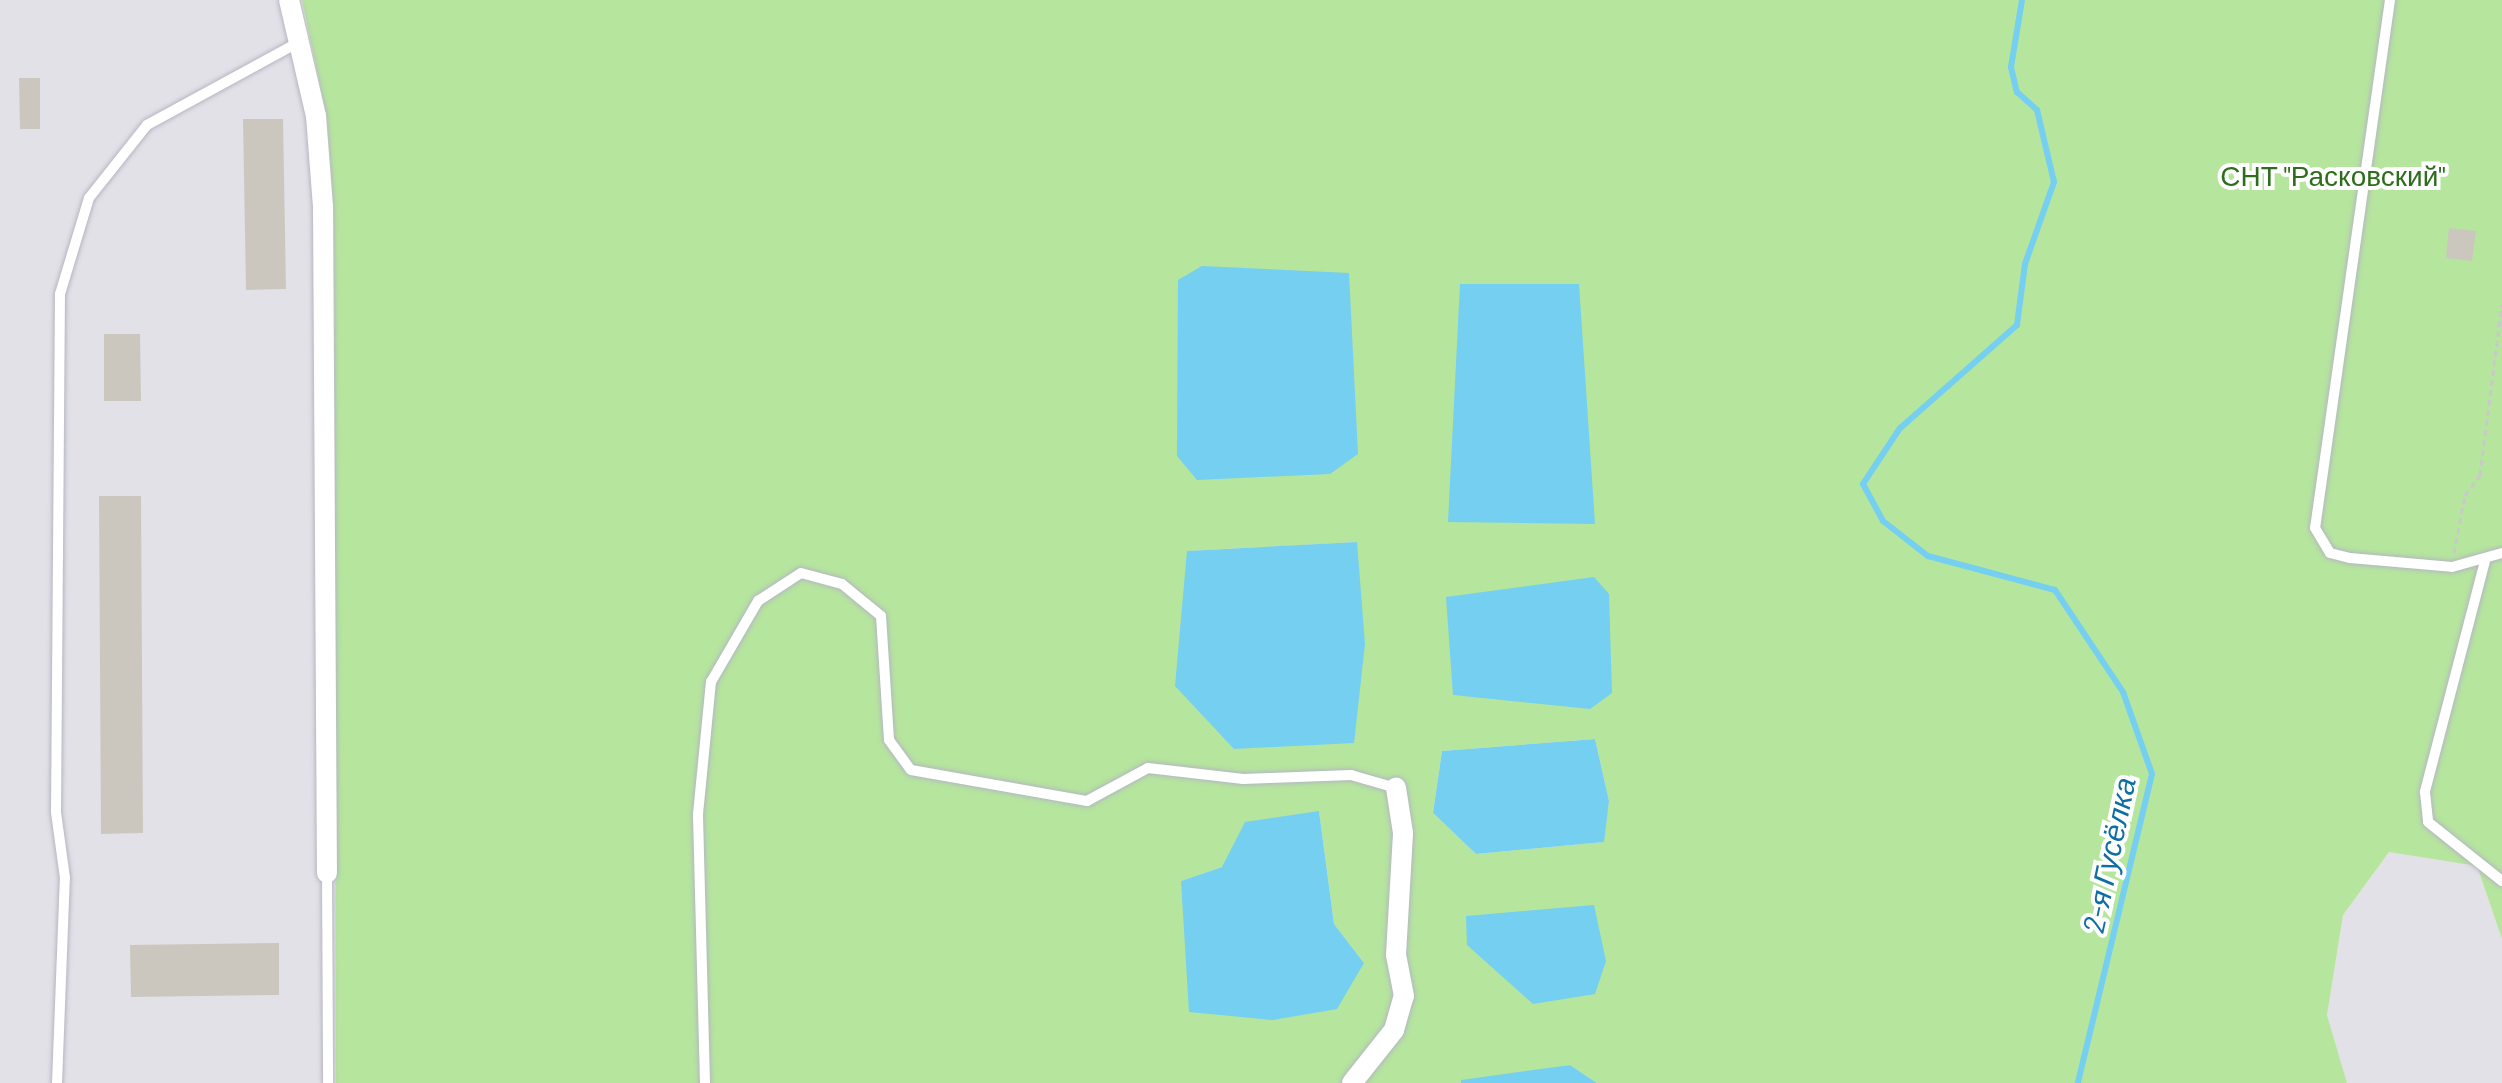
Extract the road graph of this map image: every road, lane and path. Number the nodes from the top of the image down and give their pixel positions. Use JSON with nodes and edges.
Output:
{"nodes":[{"id":1,"x":289,"y":0,"type":"edge"},
{"id":2,"x":2390,"y":0,"type":"edge"},
{"id":3,"x":299,"y":42,"type":"junction"},
{"id":4,"x":2502,"y":304,"type":"edge"},
{"id":5,"x":2502,"y":553,"type":"edge"},
{"id":6,"x":2485,"y":561,"type":"junction"},
{"id":7,"x":2452,"y":567,"type":"junction"},
{"id":8,"x":1396,"y":788,"type":"joint"},
{"id":9,"x":327,"y":873,"type":"joint"},
{"id":10,"x":2502,"y":881,"type":"edge"},
{"id":11,"x":57,"y":1083,"type":"edge"},
{"id":12,"x":328,"y":1083,"type":"edge"},
{"id":13,"x":705,"y":1083,"type":"edge"},
{"id":14,"x":1352,"y":1083,"type":"edge"}],
"edges":[{"from":1,"to":3,"type":"street"},
{"from":2,"to":7,"type":"lane"},
{"from":3,"to":9,"type":"street"},
{"from":3,"to":11,"type":"lane"},
{"from":4,"to":7,"type":"path"},
{"from":5,"to":6,"type":"lane"},
{"from":6,"to":7,"type":"lane"},
{"from":6,"to":10,"type":"lane"},
{"from":8,"to":13,"type":"lane"},
{"from":8,"to":14,"type":"street"},
{"from":9,"to":12,"type":"lane"}]}
